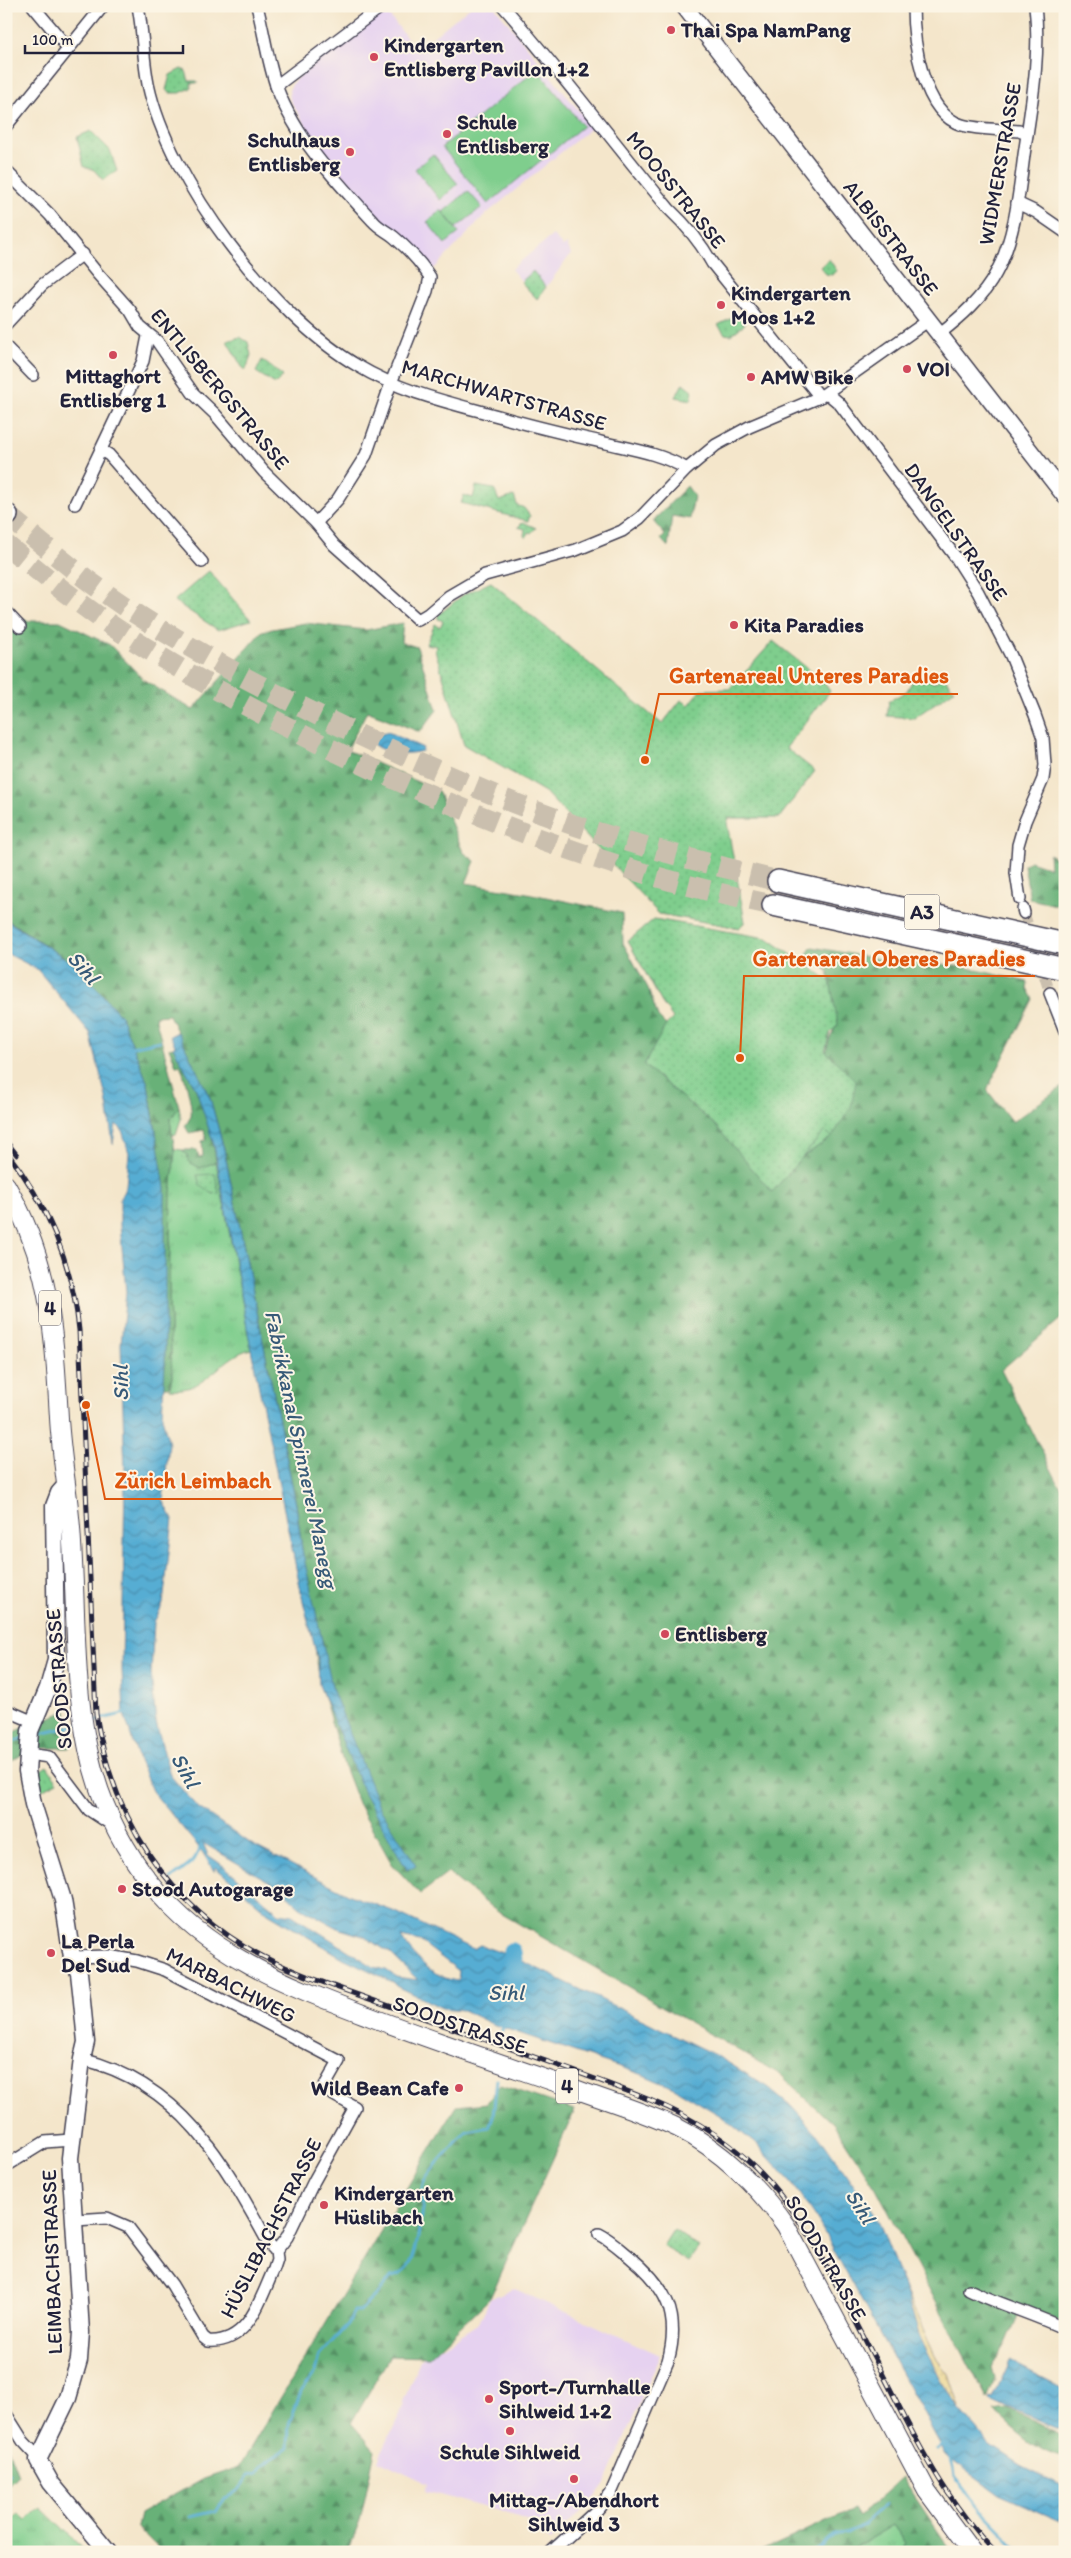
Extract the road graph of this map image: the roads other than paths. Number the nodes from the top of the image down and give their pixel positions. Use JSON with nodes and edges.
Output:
{"nodes":[{"id":1,"x":33,"y":6,"type":"edge"},
{"id":2,"x":103,"y":6,"type":"edge"},
{"id":3,"x":138,"y":6,"type":"edge"},
{"id":4,"x":257,"y":6,"type":"edge"},
{"id":5,"x":382,"y":6,"type":"edge"},
{"id":6,"x":503,"y":6,"type":"edge"},
{"id":7,"x":684,"y":6,"type":"edge"},
{"id":8,"x":913,"y":6,"type":"edge"},
{"id":9,"x":1035,"y":6,"type":"edge"},
{"id":10,"x":68,"y":48,"type":"junction"},
{"id":11,"x":276,"y":86,"type":"junction"},
{"id":12,"x":6,"y":126,"type":"edge"},
{"id":13,"x":1027,"y":134,"type":"junction"},
{"id":14,"x":6,"y":171,"type":"edge"},
{"id":15,"x":1017,"y":203,"type":"junction"},
{"id":16,"x":1065,"y":232,"type":"edge"},
{"id":17,"x":83,"y":254,"type":"junction"},
{"id":18,"x":929,"y":320,"type":"junction"},
{"id":19,"x":6,"y":324,"type":"edge"},
{"id":20,"x":939,"y":334,"type":"junction"},
{"id":21,"x":148,"y":336,"type":"junction"},
{"id":22,"x":6,"y":347,"type":"edge"},
{"id":23,"x":32,"y":375,"type":"dead end"},
{"id":24,"x":391,"y":383,"type":"junction"},
{"id":25,"x":824,"y":395,"type":"junction"},
{"id":26,"x":101,"y":450,"type":"junction"},
{"id":27,"x":687,"y":469,"type":"junction"},
{"id":28,"x":1065,"y":496,"type":"edge"},
{"id":29,"x":75,"y":504,"type":"dead end"},
{"id":30,"x":316,"y":523,"type":"junction"},
{"id":31,"x":202,"y":562,"type":"dead end"},
{"id":32,"x":6,"y":612,"type":"edge"},
{"id":33,"x":20,"y":627,"type":"dead end"},
{"id":34,"x":778,"y":881,"type":"tunnel mouth"},
{"id":35,"x":773,"y":905,"type":"tunnel mouth"},
{"id":36,"x":1022,"y":907,"type":"tunnel mouth"},
{"id":37,"x":1065,"y":944,"type":"edge"},
{"id":38,"x":1065,"y":968,"type":"edge"},
{"id":39,"x":1050,"y":993,"type":"tunnel mouth"},
{"id":40,"x":1065,"y":1031,"type":"edge"},
{"id":41,"x":6,"y":1185,"type":"edge"},
{"id":42,"x":66,"y":1485,"type":"junction"},
{"id":43,"x":6,"y":1710,"type":"edge"},
{"id":44,"x":30,"y":1738,"type":"junction"},
{"id":45,"x":114,"y":1827,"type":"junction"},
{"id":46,"x":72,"y":1957,"type":"junction"},
{"id":47,"x":82,"y":2059,"type":"junction"},
{"id":48,"x":339,"y":2061,"type":"joint"},
{"id":49,"x":71,"y":2140,"type":"junction"},
{"id":50,"x":6,"y":2166,"type":"edge"},
{"id":51,"x":75,"y":2220,"type":"junction"},
{"id":52,"x":599,"y":2234,"type":"dead end"},
{"id":53,"x":276,"y":2251,"type":"junction"},
{"id":54,"x":969,"y":2290,"type":"dead end"},
{"id":55,"x":1065,"y":2329,"type":"edge"},
{"id":56,"x":6,"y":2414,"type":"edge"},
{"id":57,"x":39,"y":2458,"type":"junction"},
{"id":58,"x":108,"y":2552,"type":"edge"},
{"id":59,"x":551,"y":2552,"type":"edge"},
{"id":60,"x":972,"y":2552,"type":"edge"}],
"edges":[{"from":1,"to":10,"type":"street"},
{"from":2,"to":10,"type":"street"},
{"from":3,"to":24,"type":"street","name":"MARCHWARTSTRASSE"},
{"from":4,"to":11,"type":"street"},
{"from":5,"to":11,"type":"street"},
{"from":6,"to":25,"type":"street","name":"MOOSSTRASSE"},
{"from":7,"to":18,"type":"street","name":"ALBISSTRASSE"},
{"from":8,"to":13,"type":"street"},
{"from":9,"to":13,"type":"street","name":"WIDMERSTRASSE"},
{"from":10,"to":12,"type":"street"},
{"from":11,"to":24,"type":"street"},
{"from":13,"to":15,"type":"street","name":"WIDMERSTRASSE"},
{"from":14,"to":17,"type":"street","name":"ENTLISBERGSTRASSE"},
{"from":15,"to":16,"type":"street"},
{"from":15,"to":20,"type":"street","name":"WIDMERSTRASSE"},
{"from":17,"to":19,"type":"street"},
{"from":17,"to":21,"type":"street","name":"ENTLISBERGSTRASSE"},
{"from":18,"to":20,"type":"street","name":"ALBISSTRASSE"},
{"from":18,"to":25,"type":"street"},
{"from":20,"to":28,"type":"street","name":"ALBISSTRASSE"},
{"from":21,"to":26,"type":"street"},
{"from":21,"to":30,"type":"street","name":"ENTLISBERGSTRASSE"},
{"from":22,"to":23,"type":"street"},
{"from":24,"to":27,"type":"street","name":"MARCHWARTSTRASSE"},
{"from":24,"to":30,"type":"street"},
{"from":25,"to":27,"type":"street"},
{"from":25,"to":36,"type":"street","name":"DANGELSTRASSE"},
{"from":26,"to":29,"type":"street"},
{"from":26,"to":31,"type":"street"},
{"from":27,"to":30,"type":"street","name":"ENTLISBERGSTRASSE"},
{"from":32,"to":33,"type":"street"},
{"from":34,"to":37,"type":"highway","number":"A3"},
{"from":35,"to":38,"type":"highway","number":"A3"},
{"from":39,"to":40,"type":"street"},
{"from":41,"to":42,"type":"main road","number":"4"},
{"from":42,"to":44,"type":"street","name":"LEIMBACHSTRASSE"},
{"from":42,"to":45,"type":"main road","name":"SOODSTRASSE","number":"4"},
{"from":43,"to":44,"type":"street"},
{"from":44,"to":45,"type":"street"},
{"from":44,"to":46,"type":"street","name":"LEIMBACHSTRASSE"},
{"from":45,"to":60,"type":"main road","name":"SOODSTRASSE","number":"4"},
{"from":46,"to":47,"type":"street","name":"LEIMBACHSTRASSE"},
{"from":46,"to":48,"type":"street","name":"MARBACHWEG"},
{"from":47,"to":49,"type":"street","name":"LEIMBACHSTRASSE"},
{"from":47,"to":53,"type":"street"},
{"from":48,"to":53,"type":"street","name":"HÜSLIBACHSTRASSE"},
{"from":49,"to":50,"type":"street"},
{"from":49,"to":51,"type":"street","name":"LEIMBACHSTRASSE"},
{"from":51,"to":53,"type":"street","name":"HÜSLIBACHSTRASSE"},
{"from":51,"to":57,"type":"street","name":"LEIMBACHSTRASSE"},
{"from":52,"to":59,"type":"street"},
{"from":54,"to":55,"type":"street"},
{"from":56,"to":57,"type":"street"},
{"from":57,"to":58,"type":"street"}]}
